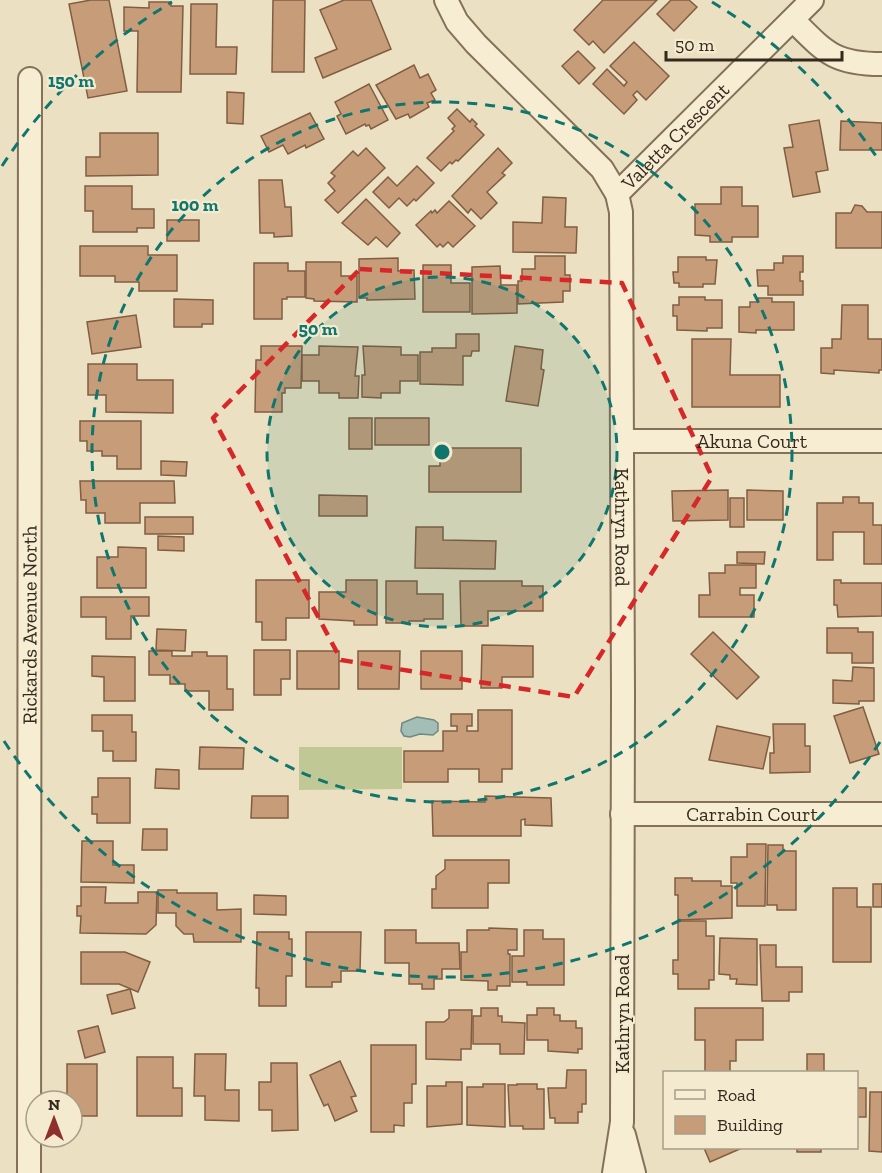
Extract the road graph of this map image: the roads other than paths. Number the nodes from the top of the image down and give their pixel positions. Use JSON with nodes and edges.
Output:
{"nodes":[{"id":1,"x":446,"y":0,"type":"edge"},
{"id":2,"x":812,"y":0,"type":"edge"},
{"id":3,"x":793,"y":20,"type":"junction"},
{"id":4,"x":882,"y":64,"type":"edge"},
{"id":5,"x":30,"y":79,"type":"dead end"},
{"id":6,"x":617,"y":194,"type":"junction"},
{"id":7,"x":622,"y":441,"type":"junction"},
{"id":8,"x":882,"y":441,"type":"edge"},
{"id":9,"x":622,"y":814,"type":"junction"},
{"id":10,"x":882,"y":814,"type":"edge"},
{"id":11,"x":622,"y":1122,"type":"junction"},
{"id":12,"x":29,"y":1173,"type":"edge"},
{"id":13,"x":614,"y":1173,"type":"edge"},
{"id":14,"x":634,"y":1173,"type":"edge"}],
"edges":[{"from":1,"to":6,"type":"street","name":"Kathryn Road"},
{"from":2,"to":3,"type":"street","name":"Valetta Crescent"},
{"from":3,"to":4,"type":"street"},
{"from":3,"to":6,"type":"street","name":"Valetta Crescent"},
{"from":5,"to":12,"type":"street","name":"Rickards Avenue North"},
{"from":6,"to":7,"type":"street","name":"Kathryn Road"},
{"from":7,"to":8,"type":"street","name":"Akuna Court"},
{"from":7,"to":9,"type":"street","name":"Kathryn Road"},
{"from":9,"to":10,"type":"street","name":"Carrabin Court"},
{"from":9,"to":11,"type":"street","name":"Kathryn Road"},
{"from":11,"to":13,"type":"street","name":"Kathryn Road"},
{"from":11,"to":14,"type":"street","name":"Kathryn Road"}]}
